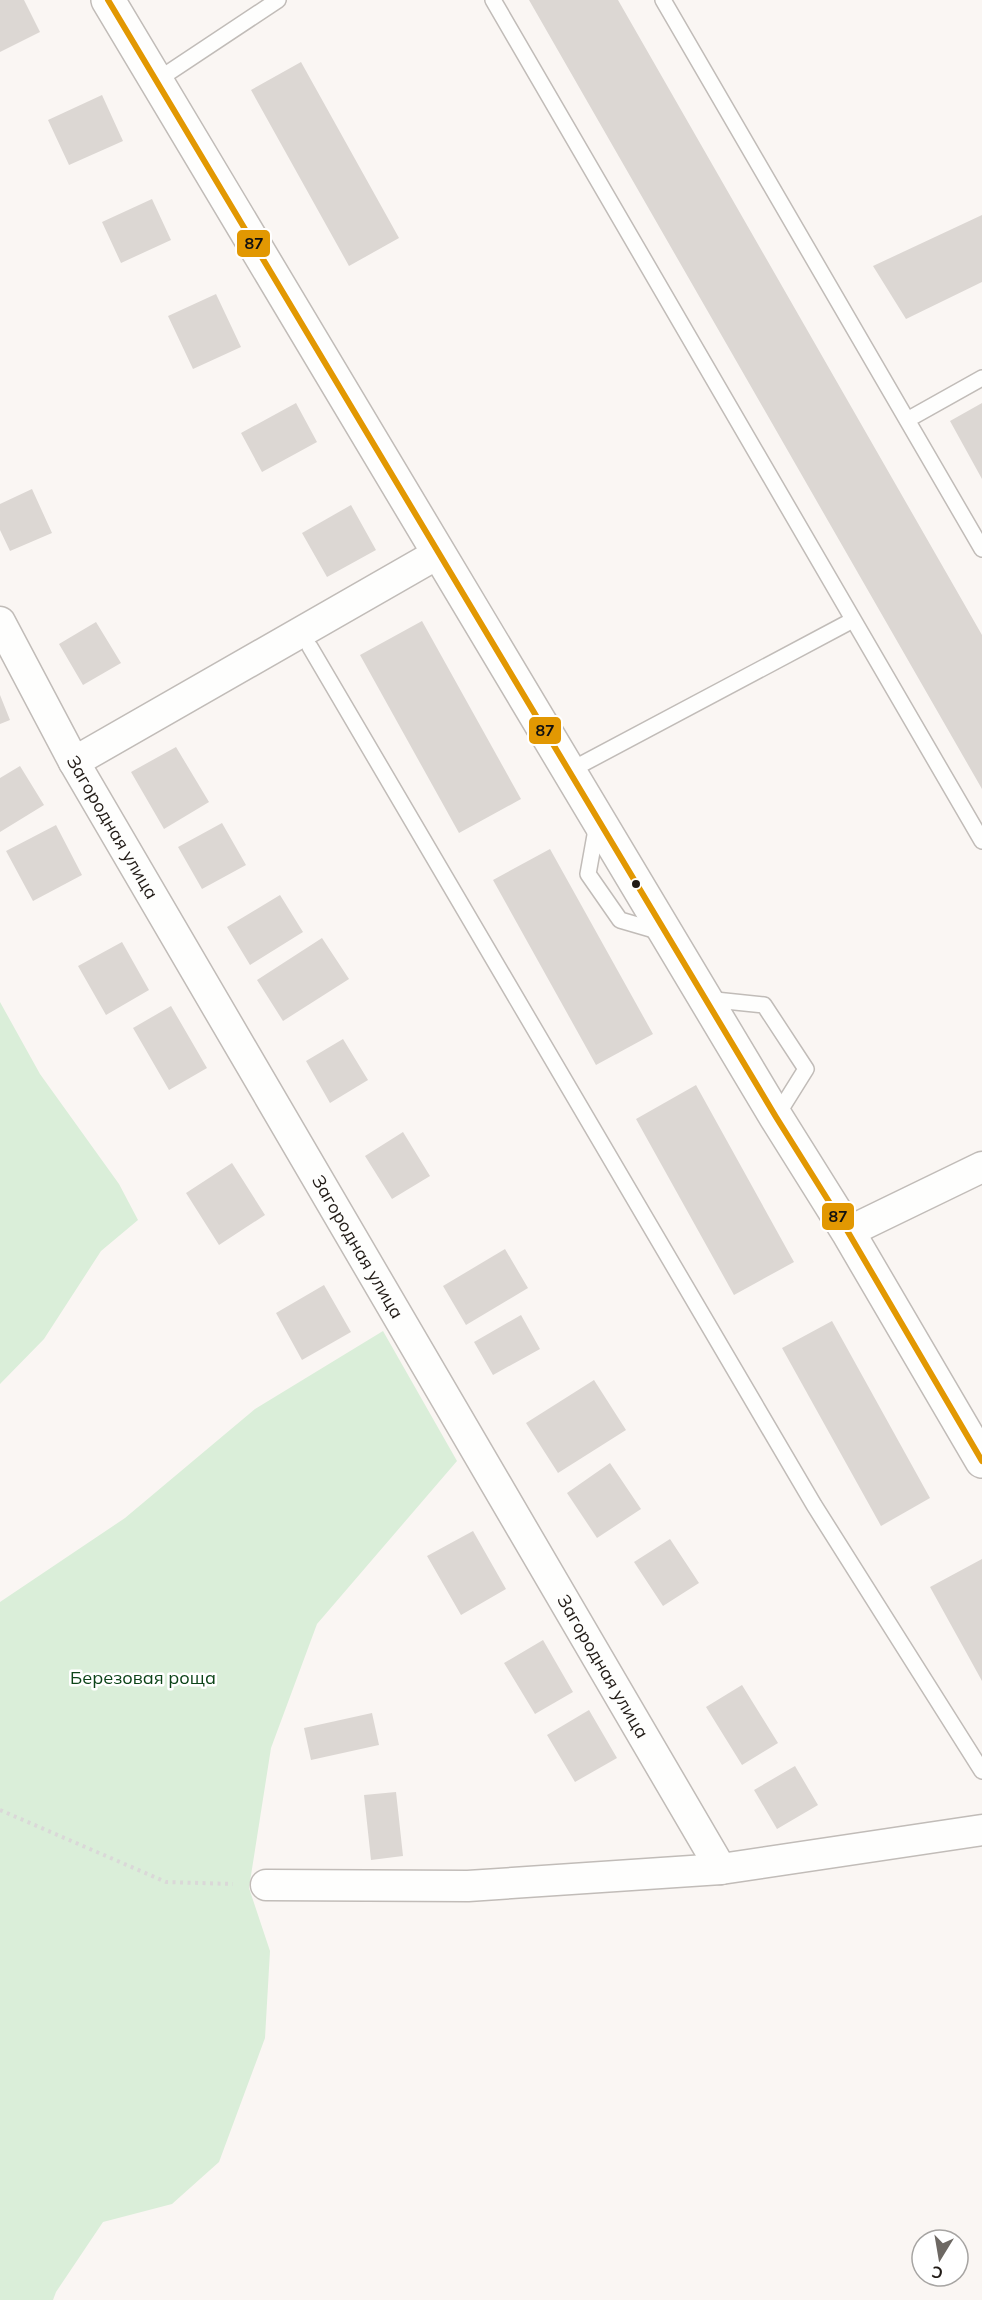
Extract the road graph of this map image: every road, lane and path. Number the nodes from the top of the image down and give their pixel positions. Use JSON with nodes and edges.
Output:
{"nodes":[{"id":1,"x":108,"y":0,"type":"edge"},
{"id":2,"x":278,"y":0,"type":"edge"},
{"id":3,"x":493,"y":0,"type":"edge"},
{"id":4,"x":663,"y":0,"type":"edge"},
{"id":5,"x":156,"y":81,"type":"junction"},
{"id":6,"x":982,"y":378,"type":"edge"},
{"id":7,"x":907,"y":420,"type":"junction"},
{"id":8,"x":978,"y":533,"type":"edge"},
{"id":9,"x":982,"y":549,"type":"edge"},
{"id":10,"x":439,"y":553,"type":"junction"},
{"id":11,"x":853,"y":620,"type":"junction"},
{"id":12,"x":0,"y":622,"type":"edge"},
{"id":13,"x":310,"y":647,"type":"dead end"},
{"id":14,"x":74,"y":762,"type":"junction"},
{"id":15,"x":569,"y":771,"type":"junction"},
{"id":16,"x":982,"y":841,"type":"edge"},
{"id":17,"x":706,"y":999,"type":"junction"},
{"id":18,"x":776,"y":1117,"type":"junction"},
{"id":19,"x":982,"y":1167,"type":"edge"},
{"id":20,"x":848,"y":1232,"type":"junction"},
{"id":21,"x":982,"y":1461,"type":"edge"},
{"id":22,"x":982,"y":1771,"type":"edge"},
{"id":23,"x":0,"y":1810,"type":"edge"},
{"id":24,"x":982,"y":1830,"type":"edge"},
{"id":25,"x":721,"y":1869,"type":"junction"},
{"id":26,"x":266,"y":1885,"type":"joint"}],
"edges":[{"from":1,"to":5,"type":"street"},
{"from":2,"to":5,"type":"lane"},
{"from":3,"to":11,"type":"lane"},
{"from":4,"to":7,"type":"lane"},
{"from":5,"to":10,"type":"street"},
{"from":6,"to":7,"type":"lane"},
{"from":7,"to":8,"type":"lane"},
{"from":8,"to":9,"type":"lane"},
{"from":10,"to":14,"type":"street"},
{"from":10,"to":15,"type":"street"},
{"from":11,"to":15,"type":"lane"},
{"from":11,"to":16,"type":"lane"},
{"from":12,"to":14,"type":"street","name":"Загородная улица"},
{"from":13,"to":22,"type":"lane"},
{"from":14,"to":25,"type":"street","name":"Загородная улица"},
{"from":15,"to":17,"type":"street"},
{"from":17,"to":18,"type":"street"},
{"from":17,"to":18,"type":"lane"},
{"from":18,"to":20,"type":"street"},
{"from":19,"to":20,"type":"street"},
{"from":20,"to":21,"type":"street"},
{"from":23,"to":26,"type":"path"},
{"from":24,"to":25,"type":"street"},
{"from":25,"to":26,"type":"street"}]}
